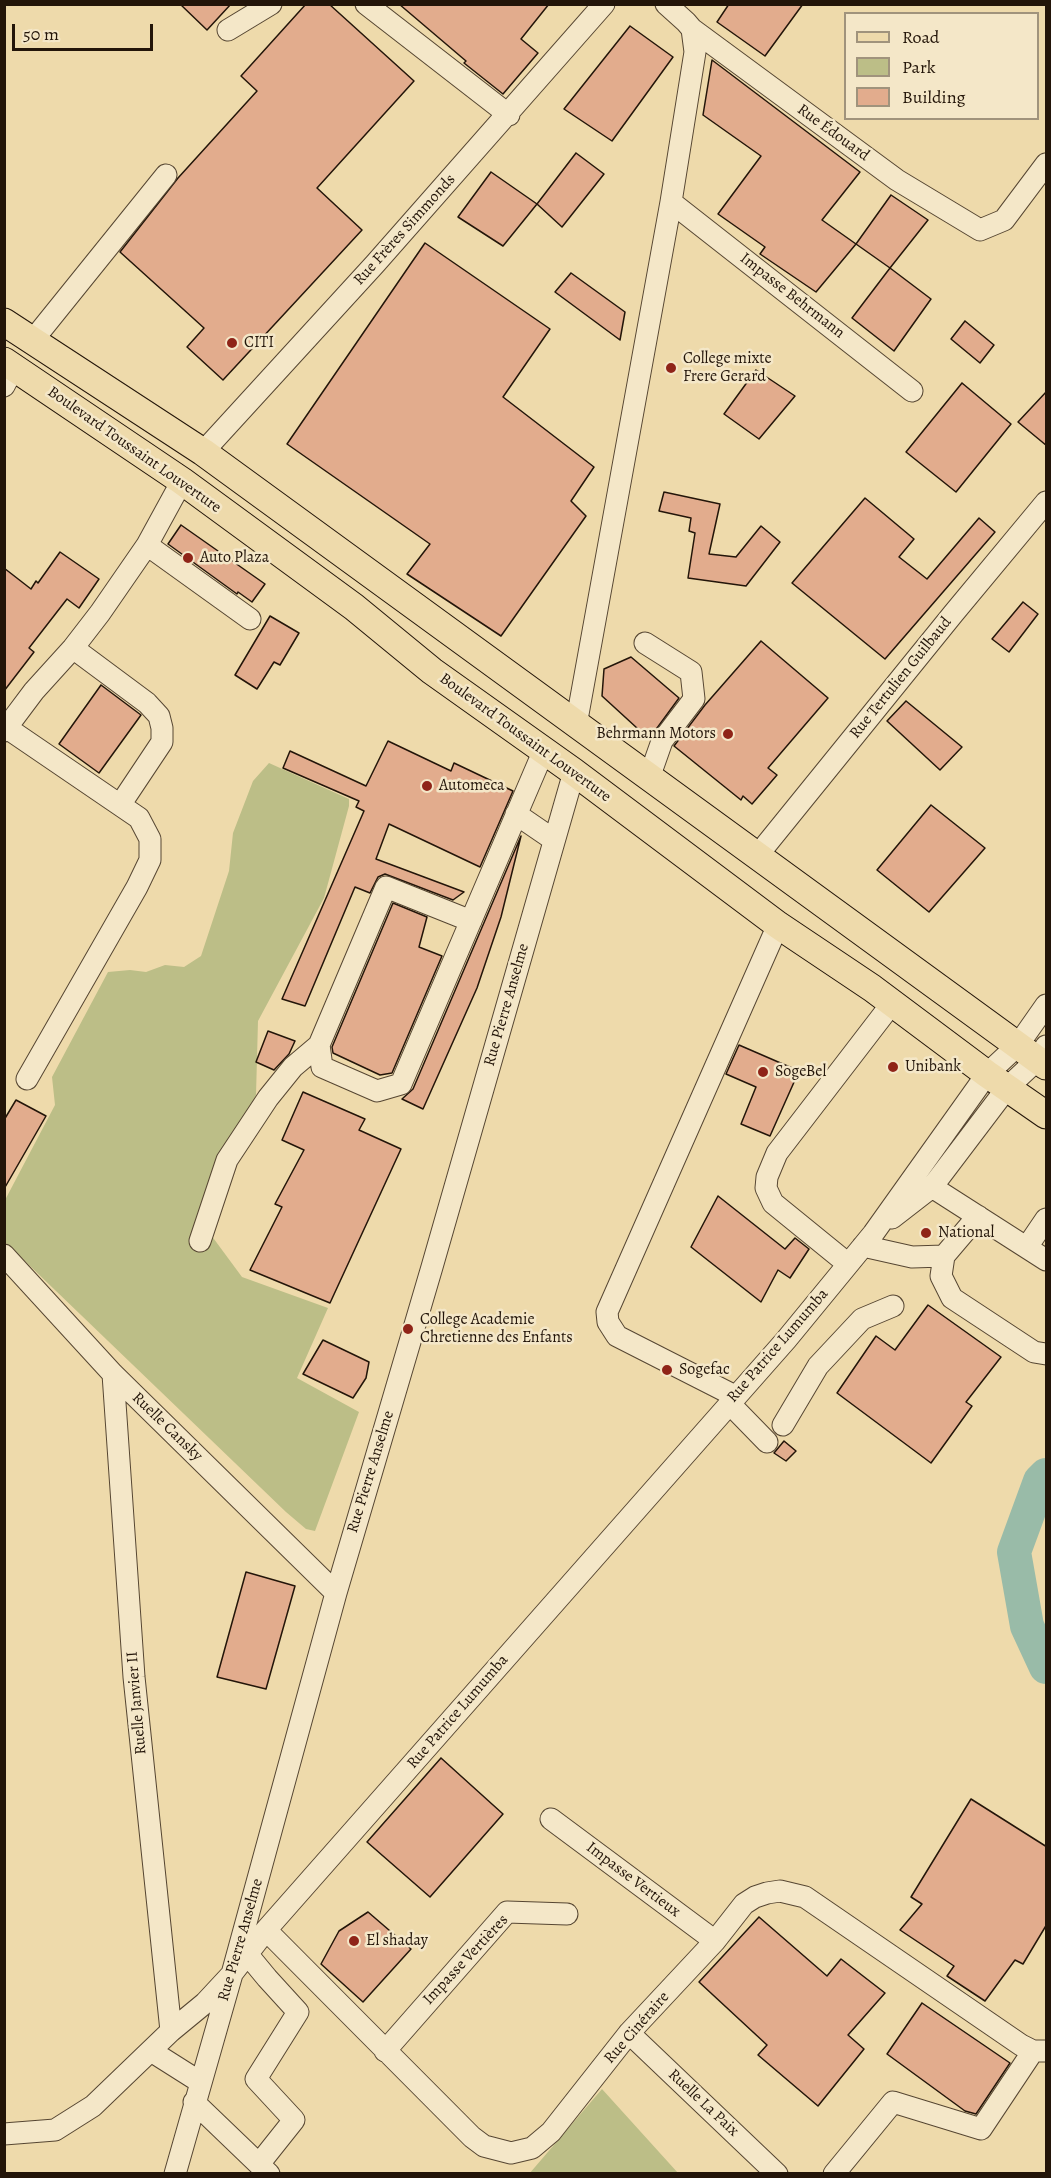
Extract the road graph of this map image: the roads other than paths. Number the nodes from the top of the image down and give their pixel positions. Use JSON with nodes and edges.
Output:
{"nodes":[{"id":1,"x":272,"y":4,"type":"edge"},
{"id":2,"x":366,"y":4,"type":"edge"},
{"id":3,"x":604,"y":4,"type":"edge"},
{"id":4,"x":666,"y":4,"type":"edge"},
{"id":5,"x":692,"y":29,"type":"junction"},
{"id":6,"x":228,"y":30,"type":"dead end"},
{"id":7,"x":509,"y":115,"type":"junction"},
{"id":8,"x":1047,"y":164,"type":"edge"},
{"id":9,"x":166,"y":175,"type":"dead end"},
{"id":10,"x":671,"y":202,"type":"junction"},
{"id":11,"x":4,"y":322,"type":"edge"},
{"id":12,"x":33,"y":340,"type":"junction"},
{"id":13,"x":8,"y":371,"type":"edge"},
{"id":14,"x":912,"y":391,"type":"dead end"},
{"id":15,"x":203,"y":452,"type":"junction"},
{"id":16,"x":182,"y":481,"type":"junction"},
{"id":17,"x":1047,"y":502,"type":"edge"},
{"id":18,"x":147,"y":545,"type":"junction"},
{"id":19,"x":250,"y":619,"type":"dead end"},
{"id":20,"x":645,"y":643,"type":"dead end"},
{"id":21,"x":73,"y":648,"type":"junction"},
{"id":22,"x":576,"y":725,"type":"junction"},
{"id":23,"x":6,"y":729,"type":"edge"},
{"id":24,"x":544,"y":750,"type":"junction"},
{"id":25,"x":574,"y":772,"type":"junction"},
{"id":26,"x":649,"y":778,"type":"junction"},
{"id":27,"x":120,"y":805,"type":"junction"},
{"id":28,"x":516,"y":814,"type":"junction"},
{"id":29,"x":554,"y":840,"type":"junction"},
{"id":30,"x":757,"y":856,"type":"junction"},
{"id":31,"x":471,"y":921,"type":"junction"},
{"id":32,"x":778,"y":925,"type":"junction"},
{"id":33,"x":893,"y":1002,"type":"junction"},
{"id":34,"x":1047,"y":1005,"type":"edge"},
{"id":35,"x":319,"y":1045,"type":"junction"},
{"id":36,"x":1037,"y":1054,"type":"edge"},
{"id":37,"x":27,"y":1079,"type":"dead end"},
{"id":38,"x":997,"y":1081,"type":"junction"},
{"id":39,"x":1047,"y":1115,"type":"edge"},
{"id":40,"x":932,"y":1186,"type":"junction"},
{"id":41,"x":978,"y":1216,"type":"junction"},
{"id":42,"x":1047,"y":1219,"type":"edge"},
{"id":43,"x":868,"y":1240,"type":"junction"},
{"id":44,"x":200,"y":1241,"type":"dead end"},
{"id":45,"x":1027,"y":1247,"type":"junction"},
{"id":46,"x":4,"y":1255,"type":"edge"},
{"id":47,"x":944,"y":1256,"type":"junction"},
{"id":48,"x":1047,"y":1260,"type":"edge"},
{"id":49,"x":848,"y":1264,"type":"junction"},
{"id":50,"x":893,"y":1306,"type":"dead end"},
{"id":51,"x":1047,"y":1354,"type":"edge"},
{"id":52,"x":113,"y":1374,"type":"junction"},
{"id":53,"x":732,"y":1400,"type":"junction"},
{"id":54,"x":783,"y":1425,"type":"dead end"},
{"id":55,"x":767,"y":1442,"type":"dead end"},
{"id":56,"x":336,"y":1593,"type":"junction"},
{"id":57,"x":551,"y":1819,"type":"dead end"},
{"id":58,"x":567,"y":1914,"type":"dead end"},
{"id":59,"x":266,"y":1930,"type":"junction"},
{"id":60,"x":715,"y":1941,"type":"junction"},
{"id":61,"x":248,"y":1955,"type":"junction"},
{"id":62,"x":232,"y":1974,"type":"junction"},
{"id":63,"x":171,"y":2031,"type":"junction"},
{"id":64,"x":629,"y":2034,"type":"junction"},
{"id":65,"x":151,"y":2051,"type":"junction"},
{"id":66,"x":385,"y":2051,"type":"junction"},
{"id":67,"x":1040,"y":2051,"type":"edge"},
{"id":68,"x":197,"y":2092,"type":"junction"},
{"id":69,"x":4,"y":2134,"type":"edge"},
{"id":70,"x":264,"y":2169,"type":"edge"},
{"id":71,"x":175,"y":2174,"type":"edge"},
{"id":72,"x":777,"y":2174,"type":"edge"},
{"id":73,"x":834,"y":2174,"type":"edge"}],
"edges":[{"from":1,"to":6,"type":"street"},
{"from":2,"to":7,"type":"street"},
{"from":3,"to":7,"type":"street","name":"Rue Frères Simmonds"},
{"from":4,"to":5,"type":"street","name":"Rue Édouard"},
{"from":5,"to":8,"type":"street","name":"Rue Édouard"},
{"from":5,"to":10,"type":"street"},
{"from":7,"to":15,"type":"street","name":"Rue Frères Simmonds"},
{"from":9,"to":12,"type":"street"},
{"from":10,"to":14,"type":"street","name":"Impasse Behrmann"},
{"from":10,"to":22,"type":"street"},
{"from":11,"to":12,"type":"main road","name":"Boulevard Toussaint Louverture"},
{"from":12,"to":15,"type":"main road","name":"Boulevard Toussaint Louverture"},
{"from":13,"to":16,"type":"main road","name":"Boulevard Toussaint Louverture"},
{"from":15,"to":16,"type":"main road"},
{"from":15,"to":22,"type":"main road","name":"Boulevard Toussaint Louverture"},
{"from":16,"to":18,"type":"street"},
{"from":16,"to":24,"type":"main road","name":"Boulevard Toussaint Louverture"},
{"from":17,"to":30,"type":"street","name":"Rue Tertulien Guilbaud"},
{"from":18,"to":19,"type":"street"},
{"from":18,"to":21,"type":"street"},
{"from":20,"to":26,"type":"street"},
{"from":21,"to":23,"type":"street"},
{"from":21,"to":27,"type":"street"},
{"from":22,"to":26,"type":"main road","name":"Boulevard Toussaint Louverture"},
{"from":23,"to":27,"type":"street"},
{"from":24,"to":25,"type":"main road","name":"Boulevard Toussaint Louverture"},
{"from":24,"to":28,"type":"street"},
{"from":25,"to":29,"type":"street","name":"Rue Pierre Anselme"},
{"from":25,"to":32,"type":"main road","name":"Boulevard Toussaint Louverture"},
{"from":26,"to":30,"type":"main road","name":"Boulevard Toussaint Louverture"},
{"from":27,"to":37,"type":"street"},
{"from":28,"to":29,"type":"street"},
{"from":28,"to":31,"type":"street"},
{"from":29,"to":56,"type":"street","name":"Rue Pierre Anselme"},
{"from":30,"to":36,"type":"main road","name":"Boulevard Toussaint Louverture"},
{"from":31,"to":35,"type":"street"},
{"from":31,"to":35,"type":"street"},
{"from":32,"to":33,"type":"main road","name":"Boulevard Toussaint Louverture"},
{"from":32,"to":53,"type":"street"},
{"from":33,"to":38,"type":"main road","name":"Boulevard Toussaint Louverture"},
{"from":33,"to":49,"type":"street"},
{"from":34,"to":36,"type":"street"},
{"from":35,"to":44,"type":"street"},
{"from":36,"to":38,"type":"street"},
{"from":38,"to":39,"type":"main road","name":"Boulevard Toussaint Louverture"},
{"from":38,"to":40,"type":"street","name":"Rue Patrice Lumumba"},
{"from":38,"to":43,"type":"street","name":"Rue Patrice Lumumba"},
{"from":40,"to":41,"type":"street"},
{"from":40,"to":43,"type":"street","name":"Rue Patrice Lumumba"},
{"from":41,"to":45,"type":"street"},
{"from":41,"to":47,"type":"street"},
{"from":42,"to":45,"type":"street"},
{"from":43,"to":47,"type":"street"},
{"from":43,"to":49,"type":"street","name":"Rue Patrice Lumumba"},
{"from":45,"to":48,"type":"street"},
{"from":46,"to":52,"type":"street","name":"Ruelle Cansky"},
{"from":47,"to":51,"type":"street"},
{"from":49,"to":53,"type":"street","name":"Rue Patrice Lumumba"},
{"from":50,"to":54,"type":"street"},
{"from":52,"to":56,"type":"street","name":"Ruelle Cansky"},
{"from":52,"to":63,"type":"street","name":"Ruelle Janvier II"},
{"from":53,"to":55,"type":"street"},
{"from":53,"to":59,"type":"street","name":"Rue Patrice Lumumba"},
{"from":56,"to":62,"type":"street","name":"Rue Pierre Anselme"},
{"from":57,"to":60,"type":"street","name":"Impasse Vertieux"},
{"from":58,"to":66,"type":"street","name":"Impasse Vertières"},
{"from":59,"to":61,"type":"street","name":"Rue Patrice Lumumba"},
{"from":59,"to":66,"type":"street","name":"Rue Cinéraire"},
{"from":60,"to":64,"type":"street","name":"Rue Cinéraire"},
{"from":60,"to":67,"type":"street","name":"Rue Cinéraire"},
{"from":61,"to":62,"type":"street","name":"Rue Patrice Lumumba"},
{"from":61,"to":70,"type":"street"},
{"from":62,"to":63,"type":"street","name":"Rue Patrice Lumumba"},
{"from":62,"to":68,"type":"street","name":"Rue Pierre Anselme"},
{"from":63,"to":65,"type":"street","name":"Rue Patrice Lumumba"},
{"from":64,"to":66,"type":"street","name":"Rue Cinéraire"},
{"from":64,"to":72,"type":"street","name":"Ruelle La Paix"},
{"from":65,"to":68,"type":"street"},
{"from":65,"to":69,"type":"street","name":"Rue Patrice Lumumba"},
{"from":67,"to":73,"type":"street"},
{"from":68,"to":70,"type":"street"},
{"from":68,"to":71,"type":"street","name":"Rue Pierre Anselme"}]}
